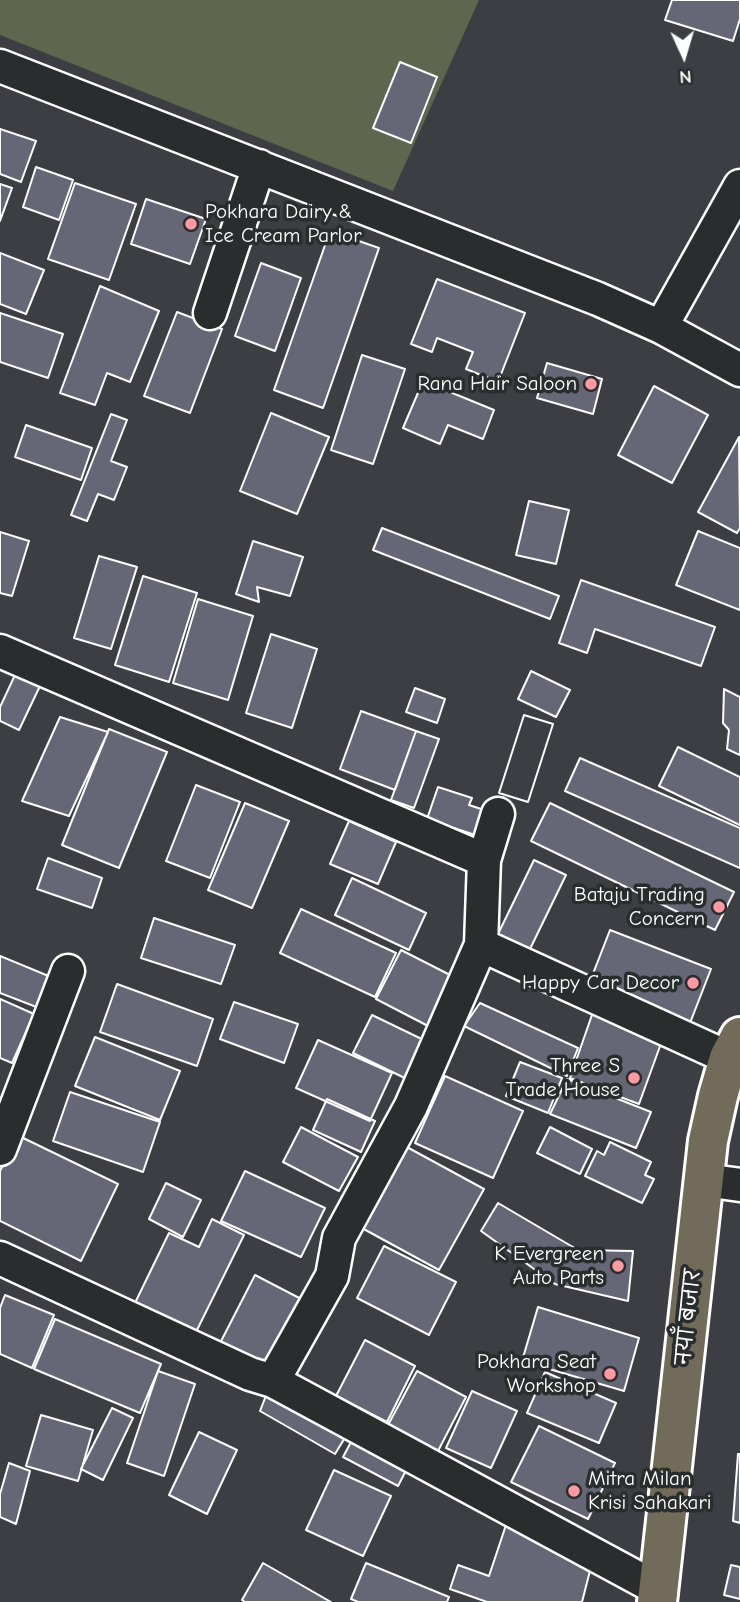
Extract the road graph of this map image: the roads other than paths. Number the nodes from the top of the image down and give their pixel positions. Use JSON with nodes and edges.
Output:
{"nodes":[{"id":1,"x":0,"y":66,"type":"edge"},
{"id":2,"x":259,"y":166,"type":"junction"},
{"id":3,"x":740,"y":186,"type":"edge"},
{"id":4,"x":210,"y":313,"type":"dead end"},
{"id":5,"x":661,"y":327,"type":"junction"},
{"id":6,"x":740,"y":370,"type":"edge"},
{"id":7,"x":0,"y":650,"type":"edge"},
{"id":8,"x":498,"y":814,"type":"dead end"},
{"id":9,"x":484,"y":860,"type":"junction"},
{"id":10,"x":481,"y":945,"type":"junction"},
{"id":11,"x":68,"y":971,"type":"dead end"},
{"id":12,"x":734,"y":1047,"type":"edge"},
{"id":13,"x":0,"y":1149,"type":"edge"},
{"id":14,"x":722,"y":1183,"type":"edge"},
{"id":15,"x":0,"y":1258,"type":"edge"},
{"id":16,"x":272,"y":1381,"type":"junction"},
{"id":17,"x":659,"y":1596,"type":"edge"}],
"edges":[{"from":1,"to":2,"type":"street"},
{"from":2,"to":4,"type":"street"},
{"from":2,"to":5,"type":"street"},
{"from":3,"to":5,"type":"street"},
{"from":5,"to":6,"type":"street"},
{"from":7,"to":9,"type":"street"},
{"from":8,"to":9,"type":"street"},
{"from":9,"to":10,"type":"street"},
{"from":10,"to":12,"type":"street"},
{"from":10,"to":16,"type":"street"},
{"from":11,"to":13,"type":"street"},
{"from":12,"to":14,"type":"main road","name":"नयाँ बजार"},
{"from":14,"to":17,"type":"main road","name":"नयाँ बजार"},
{"from":15,"to":16,"type":"street"},
{"from":16,"to":17,"type":"street"}]}
